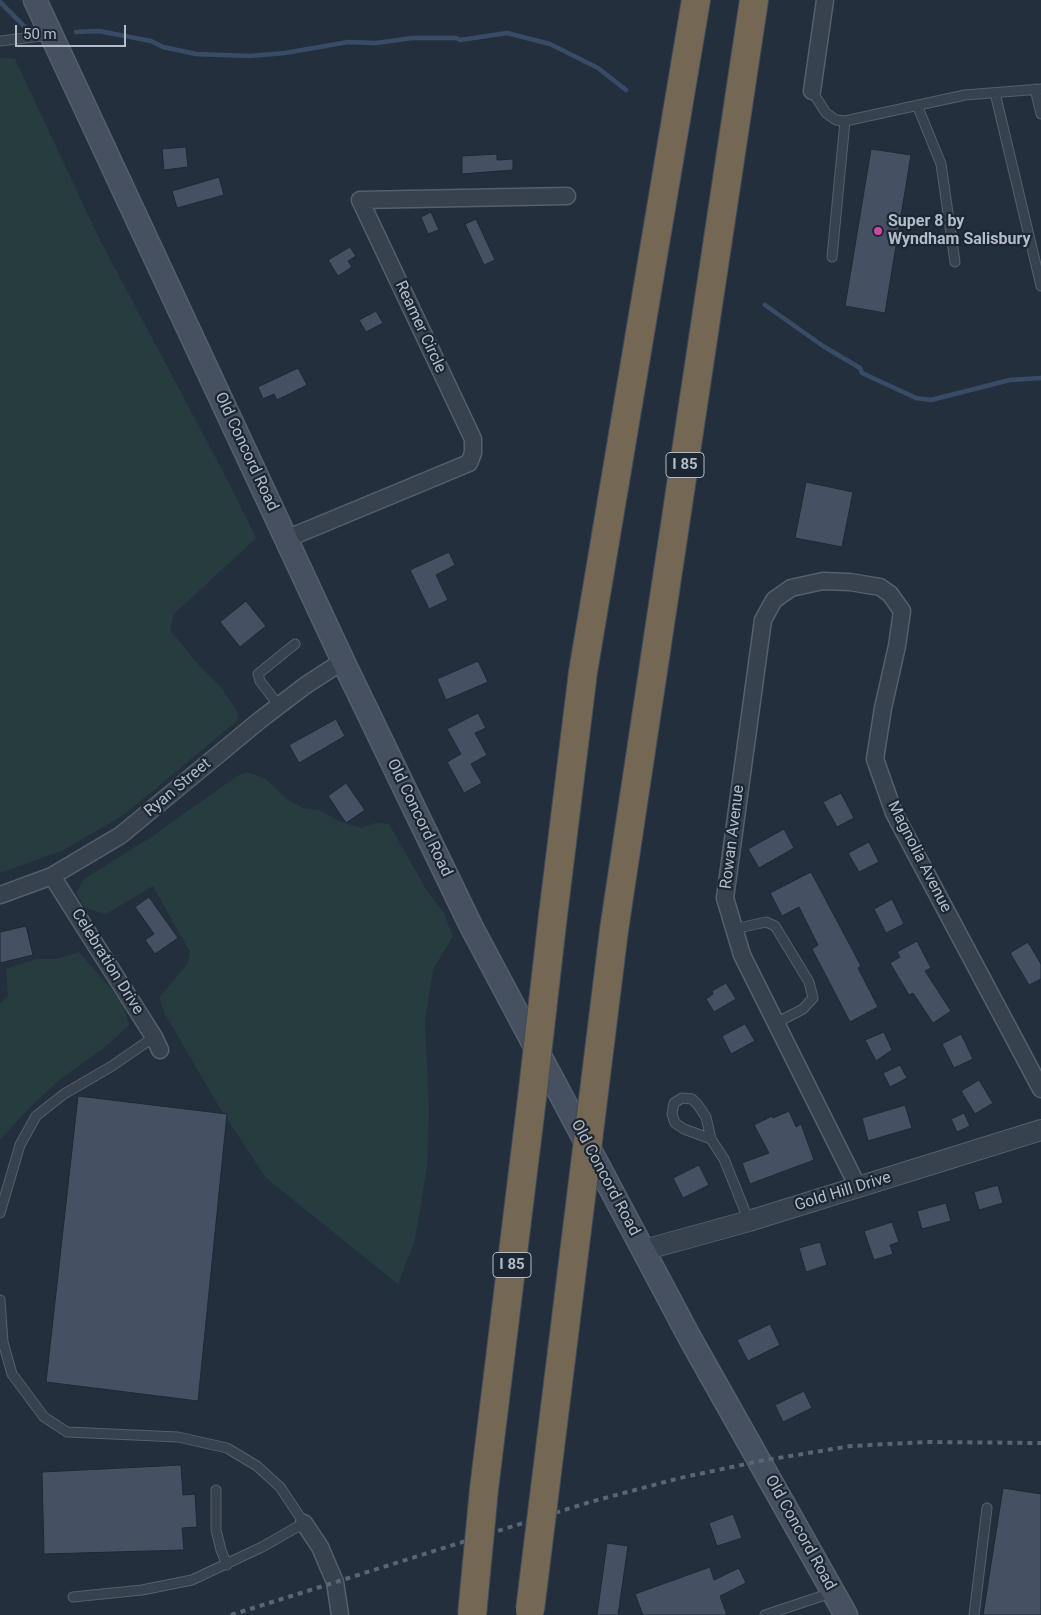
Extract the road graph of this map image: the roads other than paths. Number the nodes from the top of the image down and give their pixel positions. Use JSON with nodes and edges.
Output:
{"nodes":[{"id":1,"x":35,"y":0,"type":"edge"},
{"id":2,"x":696,"y":0,"type":"edge"},
{"id":3,"x":754,"y":0,"type":"edge"},
{"id":4,"x":825,"y":0,"type":"edge"},
{"id":5,"x":52,"y":35,"type":"junction"},
{"id":6,"x":0,"y":41,"type":"edge"},
{"id":7,"x":1038,"y":89,"type":"edge"},
{"id":8,"x":812,"y":91,"type":"joint"},
{"id":9,"x":995,"y":93,"type":"junction"},
{"id":10,"x":917,"y":105,"type":"junction"},
{"id":11,"x":1041,"y":114,"type":"edge"},
{"id":12,"x":846,"y":121,"type":"junction"},
{"id":13,"x":567,"y":196,"type":"dead end"},
{"id":14,"x":832,"y":257,"type":"dead end"},
{"id":15,"x":956,"y":262,"type":"dead end"},
{"id":16,"x":1041,"y":286,"type":"edge"},
{"id":17,"x":286,"y":539,"type":"junction"},
{"id":18,"x":899,"y":607,"type":"joint"},
{"id":19,"x":295,"y":644,"type":"dead end"},
{"id":20,"x":344,"y":661,"type":"junction"},
{"id":21,"x":279,"y":706,"type":"junction"},
{"id":22,"x":52,"y":876,"type":"junction"},
{"id":23,"x":0,"y":895,"type":"edge"},
{"id":24,"x":734,"y":929,"type":"junction"},
{"id":25,"x":776,"y":1023,"type":"junction"},
{"id":26,"x":157,"y":1044,"type":"joint"},
{"id":27,"x":1041,"y":1089,"type":"edge"},
{"id":28,"x":1041,"y":1130,"type":"edge"},
{"id":29,"x":711,"y":1139,"type":"junction"},
{"id":30,"x":858,"y":1187,"type":"junction"},
{"id":31,"x":0,"y":1213,"type":"edge"},
{"id":32,"x":749,"y":1221,"type":"junction"},
{"id":33,"x":644,"y":1250,"type":"junction"},
{"id":34,"x":0,"y":1300,"type":"edge"},
{"id":35,"x":216,"y":1490,"type":"dead end"},
{"id":36,"x":987,"y":1508,"type":"dead end"},
{"id":37,"x":304,"y":1523,"type":"junction"},
{"id":38,"x":227,"y":1565,"type":"junction"},
{"id":39,"x":834,"y":1592,"type":"junction"},
{"id":40,"x":74,"y":1597,"type":"dead end"},
{"id":41,"x":530,"y":1613,"type":"edge"},
{"id":42,"x":340,"y":1615,"type":"edge"},
{"id":43,"x":472,"y":1615,"type":"edge"},
{"id":44,"x":765,"y":1615,"type":"edge"},
{"id":45,"x":846,"y":1615,"type":"edge"},
{"id":46,"x":974,"y":1615,"type":"edge"}],
"edges":[{"from":1,"to":5,"type":"main road","name":"Old Concord Road"},
{"from":2,"to":43,"type":"highway","number":"I 85","bridge":true},
{"from":3,"to":41,"type":"highway","number":"I 85","bridge":true},
{"from":4,"to":8,"type":"street"},
{"from":5,"to":6,"type":"lane"},
{"from":5,"to":17,"type":"main road","name":"Old Concord Road"},
{"from":7,"to":9,"type":"lane"},
{"from":7,"to":11,"type":"lane"},
{"from":8,"to":12,"type":"lane"},
{"from":9,"to":10,"type":"lane"},
{"from":9,"to":16,"type":"lane"},
{"from":10,"to":12,"type":"lane"},
{"from":10,"to":15,"type":"lane"},
{"from":12,"to":14,"type":"lane"},
{"from":13,"to":17,"type":"street","name":"Reamer Circle"},
{"from":17,"to":20,"type":"main road","name":"Old Concord Road"},
{"from":18,"to":24,"type":"street","name":"Rowan Avenue"},
{"from":18,"to":27,"type":"street","name":"Magnolia Avenue"},
{"from":19,"to":21,"type":"lane"},
{"from":20,"to":21,"type":"street","name":"Ryan Street"},
{"from":20,"to":33,"type":"main road","name":"Old Concord Road"},
{"from":21,"to":22,"type":"street","name":"Ryan Street"},
{"from":22,"to":23,"type":"street","name":"Ryan Street"},
{"from":22,"to":26,"type":"street","name":"Celebration Drive"},
{"from":24,"to":25,"type":"street","name":"Rowan Avenue"},
{"from":24,"to":25,"type":"lane"},
{"from":25,"to":30,"type":"street","name":"Rowan Avenue"},
{"from":26,"to":31,"type":"lane"},
{"from":28,"to":30,"type":"street","name":"Gold Hill Drive"},
{"from":29,"to":29,"type":"lane"},
{"from":29,"to":32,"type":"lane"},
{"from":30,"to":32,"type":"street","name":"Gold Hill Drive"},
{"from":32,"to":33,"type":"street","name":"Gold Hill Drive"},
{"from":33,"to":39,"type":"main road","name":"Old Concord Road"},
{"from":34,"to":37,"type":"lane"},
{"from":35,"to":38,"type":"lane"},
{"from":36,"to":46,"type":"lane"},
{"from":37,"to":38,"type":"lane"},
{"from":37,"to":42,"type":"street"},
{"from":38,"to":40,"type":"lane"},
{"from":39,"to":44,"type":"lane"},
{"from":39,"to":45,"type":"main road","name":"Old Concord Road"}]}
